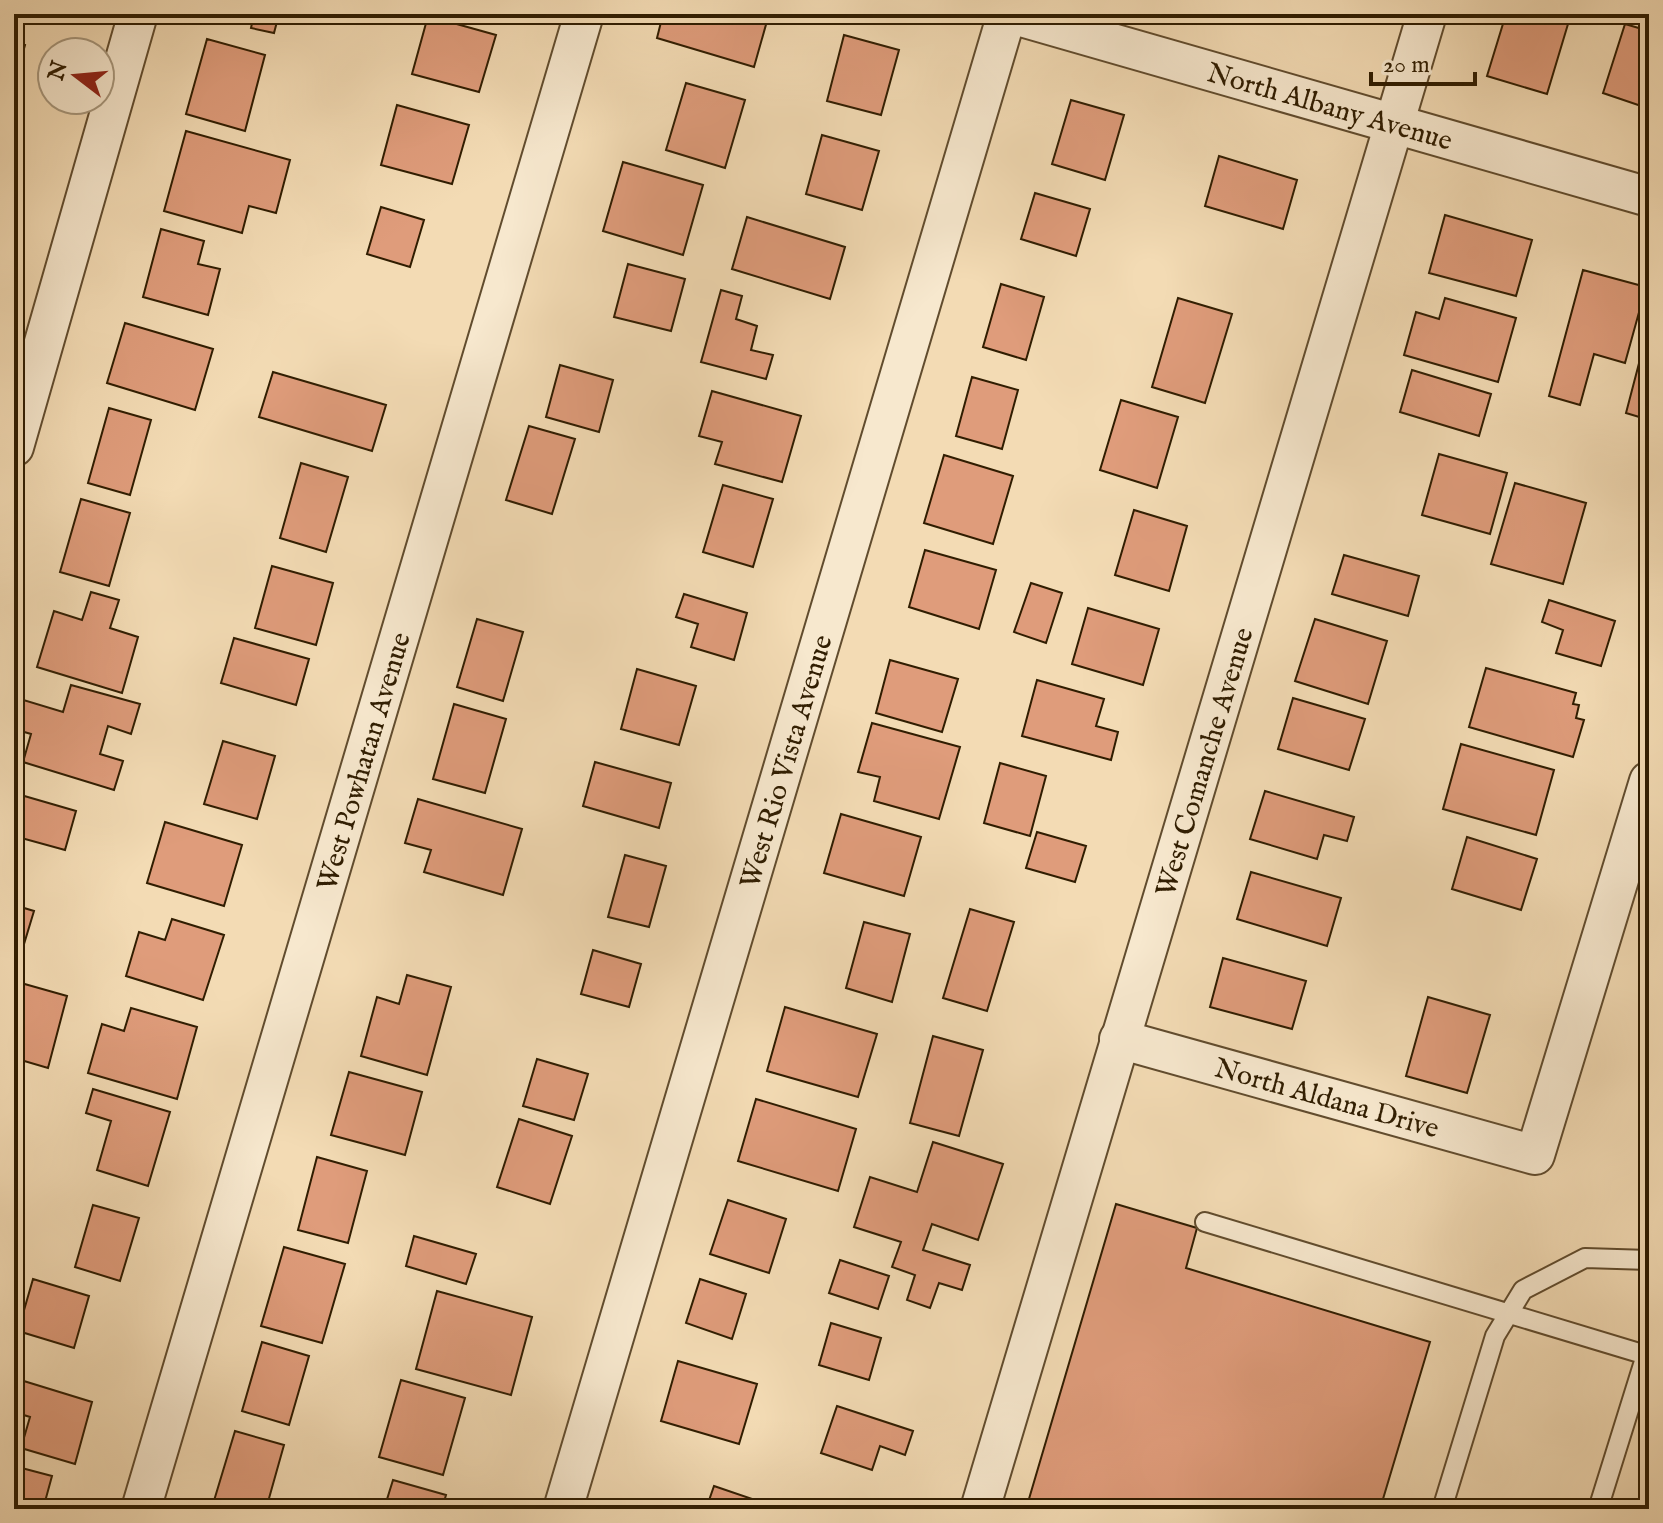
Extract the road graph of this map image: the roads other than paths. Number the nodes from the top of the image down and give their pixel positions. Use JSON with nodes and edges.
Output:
{"nodes":[{"id":1,"x":138,"y":14,"type":"edge"},
{"id":2,"x":584,"y":14,"type":"edge"},
{"id":3,"x":1009,"y":14,"type":"edge"},
{"id":4,"x":1427,"y":14,"type":"edge"},
{"id":5,"x":1394,"y":124,"type":"junction"},
{"id":6,"x":1649,"y":197,"type":"edge"},
{"id":7,"x":14,"y":447,"type":"edge"},
{"id":8,"x":1649,"y":781,"type":"edge"},
{"id":9,"x":1119,"y":1039,"type":"junction"},
{"id":10,"x":1205,"y":1222,"type":"dead end"},
{"id":11,"x":1649,"y":1260,"type":"edge"},
{"id":12,"x":1508,"y":1314,"type":"junction"},
{"id":13,"x":141,"y":1509,"type":"edge"},
{"id":14,"x":563,"y":1509,"type":"edge"},
{"id":15,"x":980,"y":1509,"type":"edge"},
{"id":16,"x":1442,"y":1509,"type":"edge"},
{"id":17,"x":1598,"y":1509,"type":"edge"}],
"edges":[{"from":1,"to":7,"type":"street"},
{"from":2,"to":13,"type":"street","name":"West Powhatan Avenue"},
{"from":3,"to":5,"type":"street","name":"North Albany Avenue"},
{"from":3,"to":14,"type":"street","name":"West Rio Vista Avenue"},
{"from":4,"to":5,"type":"street","name":"West Comanche Avenue"},
{"from":5,"to":6,"type":"street","name":"North Albany Avenue"},
{"from":5,"to":9,"type":"street","name":"West Comanche Avenue"},
{"from":8,"to":9,"type":"street","name":"North Aldana Drive"},
{"from":9,"to":15,"type":"street","name":"West Comanche Avenue"},
{"from":10,"to":12,"type":"lane"},
{"from":11,"to":12,"type":"lane"},
{"from":12,"to":16,"type":"lane"},
{"from":12,"to":17,"type":"lane"}]}
